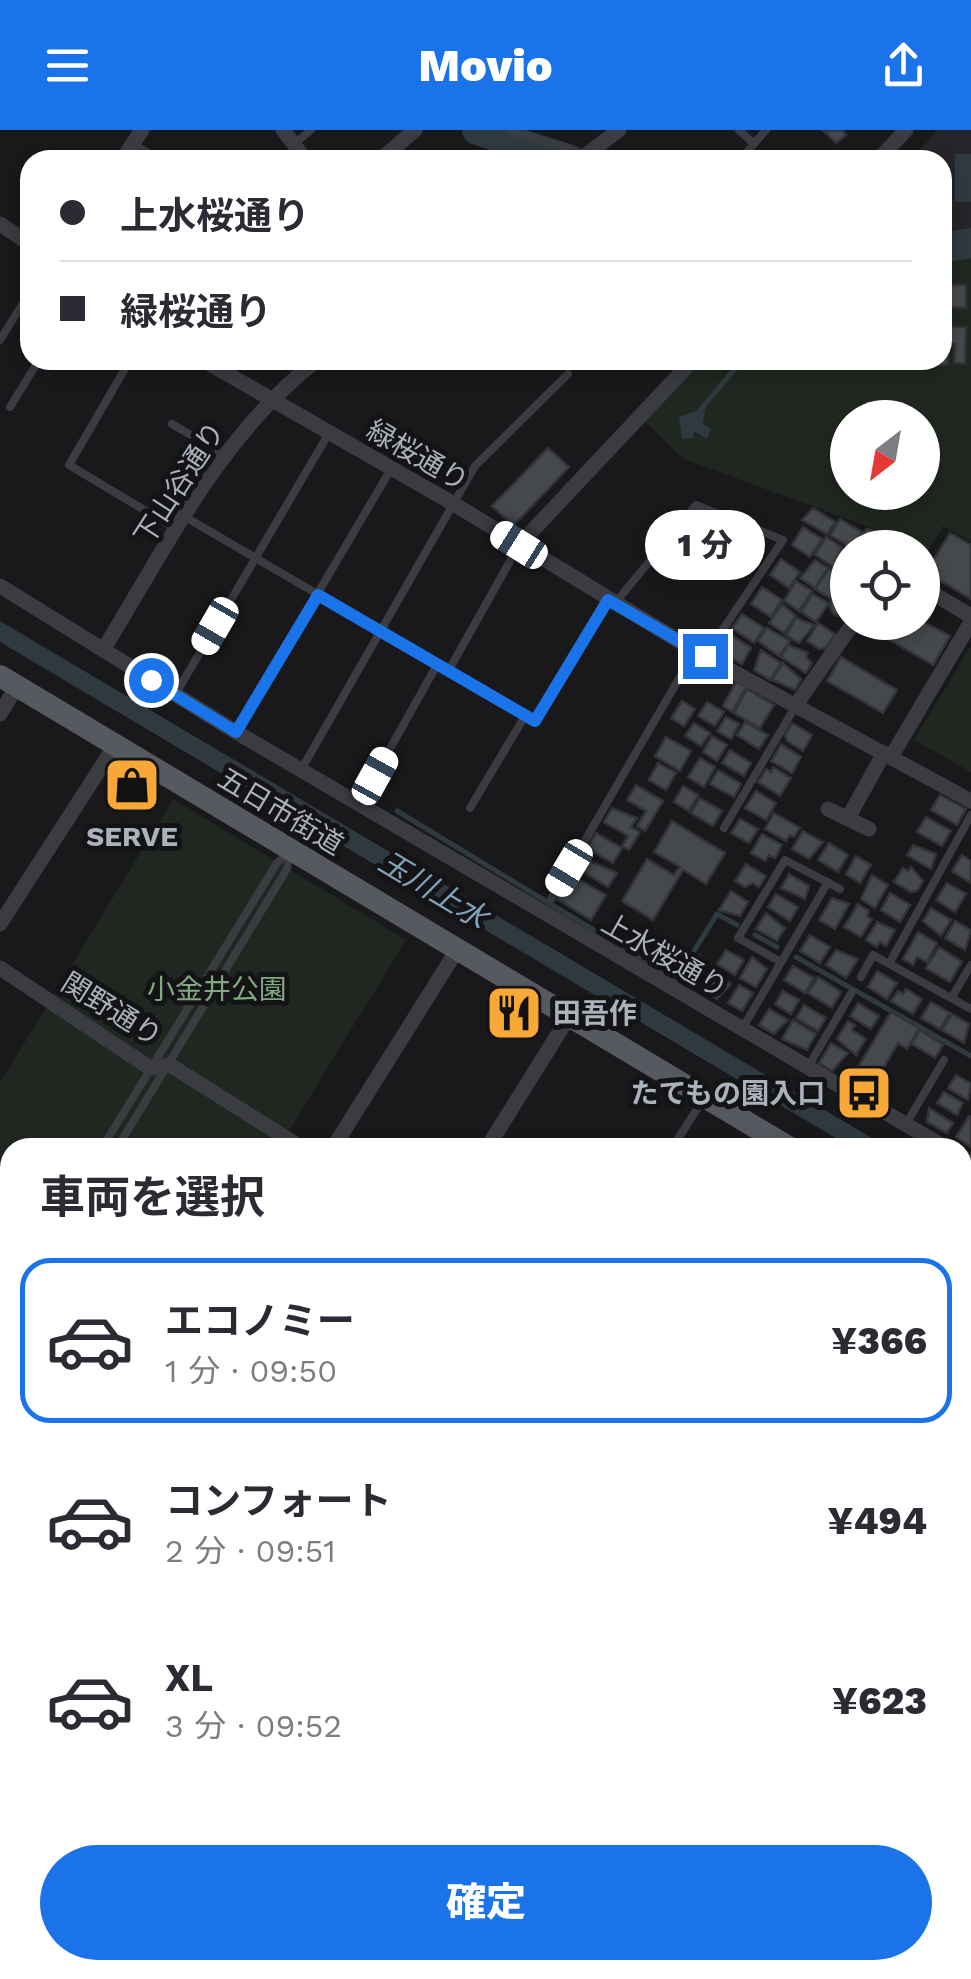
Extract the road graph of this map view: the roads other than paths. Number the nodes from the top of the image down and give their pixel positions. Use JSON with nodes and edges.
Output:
{"nodes":[{"id":1,"x":283,"y":130,"type":"edge"},
{"id":2,"x":311,"y":130,"type":"edge"},
{"id":3,"x":415,"y":130,"type":"edge"},
{"id":4,"x":509,"y":130,"type":"edge"},
{"id":5,"x":619,"y":130,"type":"edge"},
{"id":6,"x":739,"y":130,"type":"edge"},
{"id":7,"x":766,"y":130,"type":"edge"},
{"id":8,"x":906,"y":130,"type":"edge"},
{"id":9,"x":522,"y":132,"type":"edge"},
{"id":10,"x":294,"y":144,"type":"junction"},
{"id":11,"x":754,"y":144,"type":"junction"},
{"id":12,"x":298,"y":150,"type":"edge"},
{"id":13,"x":393,"y":150,"type":"edge"},
{"id":14,"x":564,"y":150,"type":"edge"},
{"id":15,"x":593,"y":150,"type":"edge"},
{"id":16,"x":749,"y":150,"type":"edge"},
{"id":17,"x":887,"y":150,"type":"edge"},
{"id":18,"x":20,"y":308,"type":"edge"},
{"id":19,"x":0,"y":340,"type":"edge"},
{"id":20,"x":33,"y":370,"type":"edge"},
{"id":21,"x":124,"y":370,"type":"edge"},
{"id":22,"x":222,"y":370,"type":"edge"},
{"id":23,"x":304,"y":370,"type":"edge"},
{"id":24,"x":684,"y":370,"type":"edge"},
{"id":25,"x":568,"y":374,"type":"dead end"},
{"id":26,"x":272,"y":398,"type":"junction"},
{"id":27,"x":10,"y":407,"type":"dead end"},
{"id":28,"x":172,"y":424,"type":"dead end"},
{"id":29,"x":329,"y":432,"type":"junction"},
{"id":30,"x":223,"y":454,"type":"junction"},
{"id":31,"x":392,"y":468,"type":"junction"},
{"id":32,"x":454,"y":504,"type":"junction"},
{"id":33,"x":182,"y":524,"type":"junction"},
{"id":34,"x":519,"y":545,"type":"junction"},
{"id":35,"x":255,"y":558,"type":"junction"},
{"id":36,"x":0,"y":586,"type":"edge"},
{"id":37,"x":318,"y":595,"type":"junction"},
{"id":38,"x":940,"y":599,"type":"edge"},
{"id":39,"x":611,"y":601,"type":"junction"},
{"id":40,"x":971,"y":619,"type":"edge"},
{"id":41,"x":381,"y":631,"type":"junction"},
{"id":42,"x":841,"y":640,"type":"edge"},
{"id":43,"x":103,"y":650,"type":"junction"},
{"id":44,"x":700,"y":654,"type":"junction"},
{"id":45,"x":438,"y":663,"type":"junction"},
{"id":46,"x":449,"y":670,"type":"junction"},
{"id":47,"x":8,"y":681,"type":"edge"},
{"id":48,"x":175,"y":694,"type":"junction"},
{"id":49,"x":795,"y":706,"type":"junction"},
{"id":50,"x":0,"y":714,"type":"edge"},
{"id":51,"x":525,"y":716,"type":"junction"},
{"id":52,"x":236,"y":732,"type":"junction"},
{"id":53,"x":114,"y":747,"type":"junction"},
{"id":54,"x":887,"y":755,"type":"junction"},
{"id":55,"x":301,"y":770,"type":"junction"},
{"id":56,"x":971,"y":801,"type":"edge"},
{"id":57,"x":359,"y":804,"type":"junction"},
{"id":58,"x":470,"y":808,"type":"dead end"},
{"id":59,"x":828,"y":809,"type":"dead end"},
{"id":60,"x":971,"y":815,"type":"edge"},
{"id":61,"x":848,"y":818,"type":"junction"},
{"id":62,"x":724,"y":828,"type":"dead end"},
{"id":63,"x":870,"y":829,"type":"dead end"},
{"id":64,"x":290,"y":852,"type":"junction"},
{"id":65,"x":828,"y":882,"type":"junction"},
{"id":66,"x":840,"y":889,"type":"dead end"},
{"id":67,"x":547,"y":906,"type":"junction"},
{"id":68,"x":0,"y":924,"type":"edge"},
{"id":69,"x":457,"y":950,"type":"junction"},
{"id":70,"x":781,"y":962,"type":"junction"},
{"id":71,"x":889,"y":964,"type":"junction"},
{"id":72,"x":971,"y":965,"type":"edge"},
{"id":73,"x":0,"y":968,"type":"edge"},
{"id":74,"x":861,"y":977,"type":"dead end"},
{"id":75,"x":852,"y":992,"type":"dead end"},
{"id":76,"x":952,"y":998,"type":"junction"},
{"id":77,"x":971,"y":1009,"type":"edge"},
{"id":78,"x":570,"y":1015,"type":"junction"},
{"id":79,"x":742,"y":1029,"type":"junction"},
{"id":80,"x":944,"y":1060,"type":"dead end"},
{"id":81,"x":170,"y":1065,"type":"junction"},
{"id":82,"x":808,"y":1067,"type":"junction"},
{"id":83,"x":150,"y":1068,"type":"junction"},
{"id":84,"x":706,"y":1096,"type":"junction"},
{"id":85,"x":906,"y":1124,"type":"junction"},
{"id":86,"x":108,"y":1138,"type":"edge"},
{"id":87,"x":123,"y":1138,"type":"edge"},
{"id":88,"x":286,"y":1138,"type":"edge"},
{"id":89,"x":339,"y":1138,"type":"edge"},
{"id":90,"x":493,"y":1138,"type":"edge"},
{"id":91,"x":679,"y":1138,"type":"edge"},
{"id":92,"x":774,"y":1138,"type":"edge"},
{"id":93,"x":929,"y":1138,"type":"edge"}],
"edges":[{"from":1,"to":10,"type":"street"},
{"from":2,"to":10,"type":"lane"},
{"from":3,"to":13,"type":"street"},
{"from":4,"to":9,"type":"lane"},
{"from":5,"to":15,"type":"street"},
{"from":6,"to":11,"type":"lane"},
{"from":7,"to":11,"type":"lane"},
{"from":8,"to":17,"type":"street"},
{"from":9,"to":14,"type":"lane"},
{"from":10,"to":12,"type":"street"},
{"from":11,"to":16,"type":"lane"},
{"from":18,"to":19,"type":"lane"},
{"from":20,"to":27,"type":"lane"},
{"from":21,"to":33,"type":"lane"},
{"from":22,"to":26,"type":"street","name":"緑桜通り"},
{"from":23,"to":26,"type":"street","name":"下山谷通り"},
{"from":24,"to":34,"type":"street"},
{"from":25,"to":32,"type":"lane"},
{"from":26,"to":29,"type":"street","name":"緑桜通り"},
{"from":26,"to":30,"type":"street","name":"下山谷通り"},
{"from":28,"to":30,"type":"lane"},
{"from":29,"to":31,"type":"street","name":"緑桜通り"},
{"from":29,"to":35,"type":"lane"},
{"from":30,"to":33,"type":"street","name":"下山谷通り"},
{"from":31,"to":32,"type":"street","name":"緑桜通り"},
{"from":31,"to":37,"type":"lane"},
{"from":32,"to":34,"type":"street","name":"緑桜通り"},
{"from":32,"to":41,"type":"lane"},
{"from":33,"to":35,"type":"lane"},
{"from":33,"to":43,"type":"street","name":"下山谷通り"},
{"from":34,"to":39,"type":"street","name":"緑桜通り"},
{"from":34,"to":46,"type":"lane"},
{"from":35,"to":37,"type":"lane"},
{"from":35,"to":48,"type":"lane"},
{"from":36,"to":43,"type":"street","name":"上水桜通り"},
{"from":37,"to":41,"type":"lane"},
{"from":37,"to":52,"type":"lane"},
{"from":38,"to":40,"type":"street"},
{"from":39,"to":44,"type":"street","name":"緑桜通り"},
{"from":39,"to":44,"type":"lane"},
{"from":39,"to":51,"type":"lane"},
{"from":40,"to":54,"type":"street"},
{"from":41,"to":45,"type":"lane"},
{"from":41,"to":55,"type":"lane"},
{"from":42,"to":49,"type":"street"},
{"from":43,"to":48,"type":"street","name":"上水桜通り"},
{"from":44,"to":49,"type":"street","name":"緑桜通り"},
{"from":44,"to":67,"type":"lane"},
{"from":45,"to":46,"type":"lane"},
{"from":45,"to":57,"type":"lane"},
{"from":46,"to":51,"type":"lane"},
{"from":47,"to":50,"type":"street"},
{"from":47,"to":53,"type":"main road","name":"五日市街道"},
{"from":48,"to":52,"type":"street","name":"上水桜通り"},
{"from":49,"to":54,"type":"street","name":"緑桜通り"},
{"from":49,"to":62,"type":"lane"},
{"from":51,"to":58,"type":"lane"},
{"from":52,"to":55,"type":"street","name":"上水桜通り"},
{"from":53,"to":64,"type":"main road","name":"五日市街道"},
{"from":53,"to":68,"type":"street"},
{"from":54,"to":56,"type":"street","name":"緑桜通り"},
{"from":54,"to":61,"type":"street"},
{"from":55,"to":57,"type":"street","name":"上水桜通り"},
{"from":57,"to":67,"type":"street","name":"上水桜通り"},
{"from":59,"to":61,"type":"street"},
{"from":60,"to":71,"type":"lane"},
{"from":61,"to":63,"type":"street"},
{"from":64,"to":69,"type":"main road","name":"五日市街道"},
{"from":64,"to":81,"type":"lane"},
{"from":64,"to":83,"type":"lane"},
{"from":65,"to":66,"type":"lane"},
{"from":65,"to":70,"type":"lane"},
{"from":65,"to":70,"type":"lane"},
{"from":67,"to":79,"type":"street","name":"上水桜通り"},
{"from":69,"to":78,"type":"main road","name":"五日市街道"},
{"from":69,"to":89,"type":"street"},
{"from":70,"to":79,"type":"lane"},
{"from":71,"to":74,"type":"lane"},
{"from":71,"to":76,"type":"lane"},
{"from":72,"to":76,"type":"lane"},
{"from":73,"to":83,"type":"street","name":"関野通り"},
{"from":75,"to":82,"type":"lane"},
{"from":76,"to":77,"type":"lane"},
{"from":78,"to":84,"type":"main road","name":"五日市街道"},
{"from":78,"to":90,"type":"street"},
{"from":79,"to":82,"type":"street","name":"上水桜通り"},
{"from":80,"to":85,"type":"lane"},
{"from":81,"to":83,"type":"street","name":"関野通り"},
{"from":81,"to":87,"type":"lane"},
{"from":81,"to":88,"type":"street","name":"関野通り"},
{"from":82,"to":85,"type":"street","name":"上水桜通り"},
{"from":83,"to":86,"type":"lane"},
{"from":84,"to":91,"type":"lane"},
{"from":84,"to":92,"type":"main road","name":"五日市街道"},
{"from":85,"to":93,"type":"street","name":"上水桜通り"}]}
